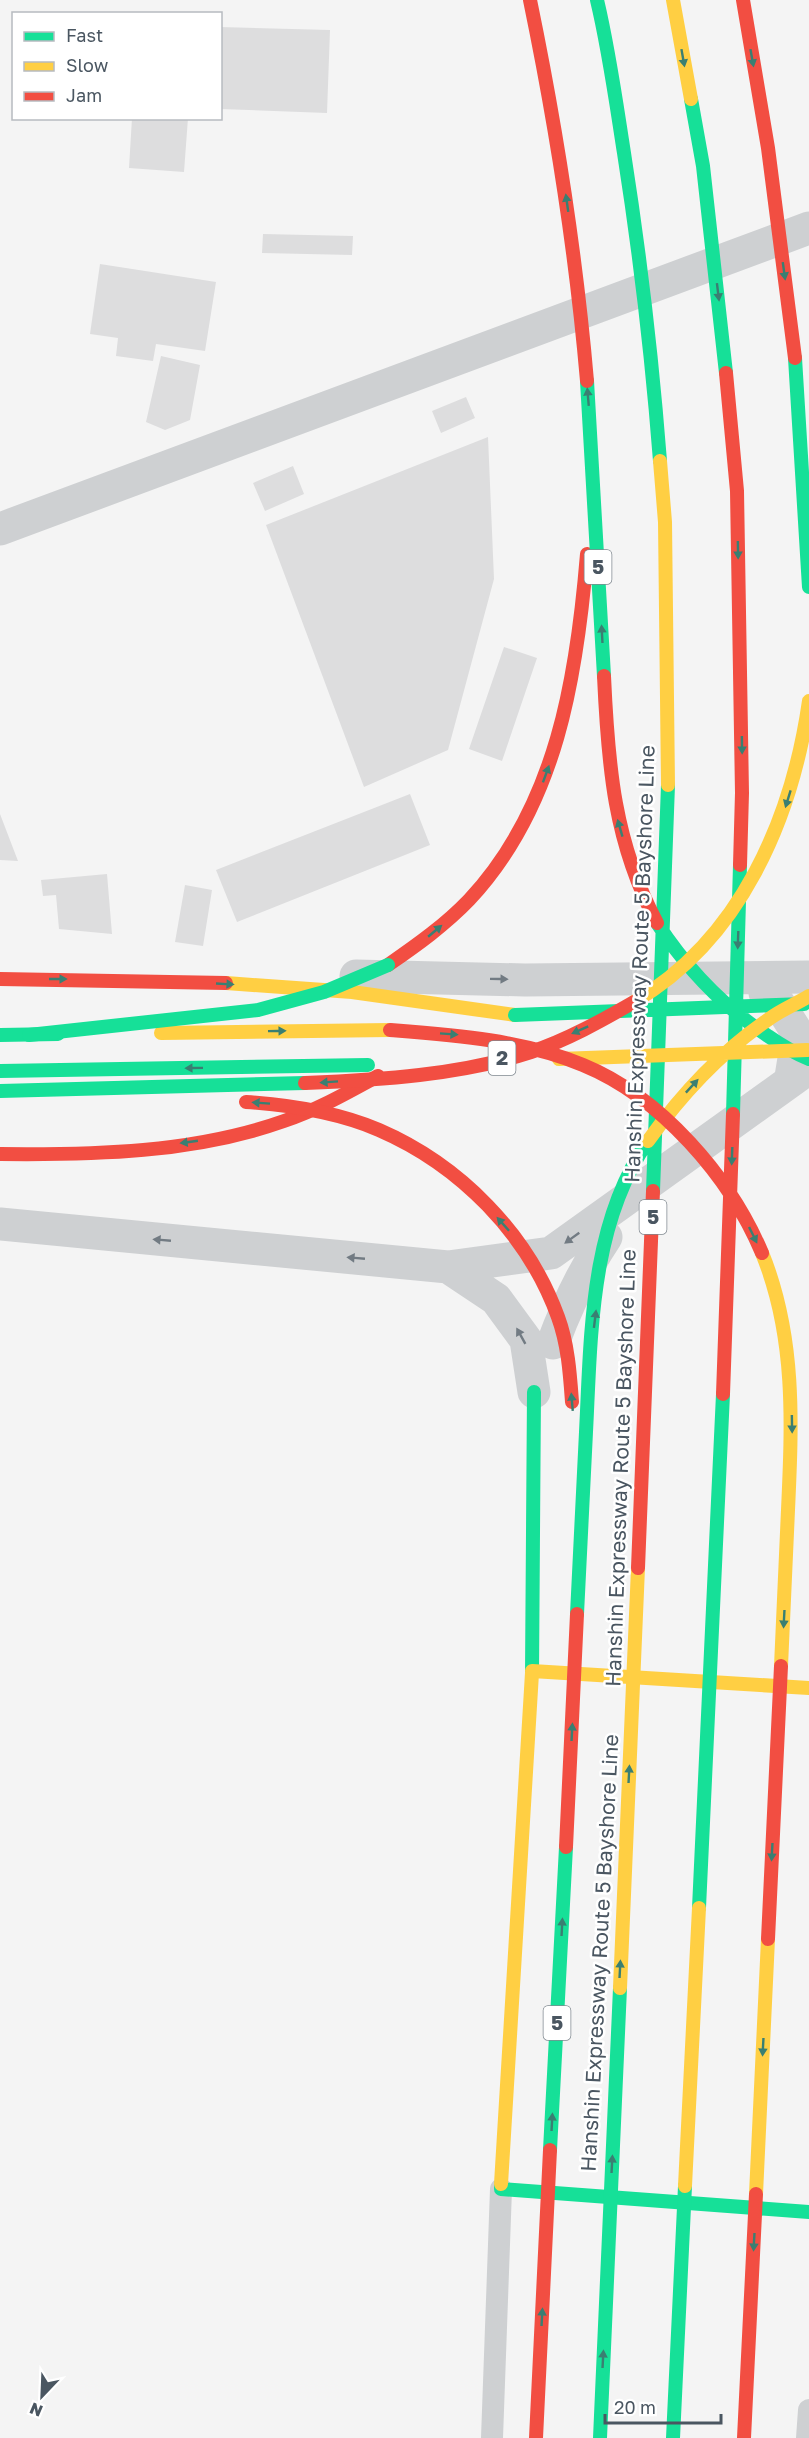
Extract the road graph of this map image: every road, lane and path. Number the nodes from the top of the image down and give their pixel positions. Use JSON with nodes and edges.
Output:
{"nodes":[{"id":1,"x":530,"y":0,"type":"edge"},
{"id":2,"x":597,"y":0,"type":"edge"},
{"id":3,"x":673,"y":0,"type":"edge"},
{"id":4,"x":743,"y":0,"type":"edge"},
{"id":5,"x":809,"y":228,"type":"edge"},
{"id":6,"x":795,"y":358,"type":"junction"},
{"id":7,"x":591,"y":431,"type":"junction"},
{"id":8,"x":809,"y":431,"type":"edge"},
{"id":9,"x":0,"y":529,"type":"edge"},
{"id":10,"x":809,"y":587,"type":"edge"},
{"id":11,"x":809,"y":701,"type":"edge"},
{"id":12,"x":0,"y":966,"type":"edge"},
{"id":13,"x":809,"y":977,"type":"edge"},
{"id":14,"x":718,"y":978,"type":"junction"},
{"id":15,"x":0,"y":979,"type":"edge"},
{"id":16,"x":809,"y":996,"type":"edge"},
{"id":17,"x":809,"y":1003,"type":"edge"},
{"id":18,"x":515,"y":1015,"type":"junction"},
{"id":19,"x":397,"y":1016,"type":"dead end"},
{"id":20,"x":421,"y":1016,"type":"dead end"},
{"id":21,"x":44,"y":1020,"type":"dead end"},
{"id":22,"x":0,"y":1035,"type":"edge"},
{"id":23,"x":29,"y":1035,"type":"junction"},
{"id":24,"x":809,"y":1050,"type":"edge"},
{"id":25,"x":400,"y":1064,"type":"junction"},
{"id":26,"x":803,"y":1070,"type":"edge"},
{"id":27,"x":0,"y":1071,"type":"edge"},
{"id":28,"x":0,"y":1091,"type":"edge"},
{"id":29,"x":0,"y":1098,"type":"edge"},
{"id":30,"x":190,"y":1100,"type":"dead end"},
{"id":31,"x":234,"y":1102,"type":"dead end"},
{"id":32,"x":0,"y":1154,"type":"edge"},
{"id":33,"x":635,"y":1193,"type":"junction"},
{"id":34,"x":0,"y":1224,"type":"edge"},
{"id":35,"x":448,"y":1267,"type":"junction"},
{"id":36,"x":534,"y":1392,"type":"junction"},
{"id":37,"x":578,"y":1608,"type":"junction"},
{"id":38,"x":795,"y":1666,"type":"dead end"},
{"id":39,"x":532,"y":1671,"type":"junction"},
{"id":40,"x":809,"y":1688,"type":"edge"},
{"id":41,"x":775,"y":1794,"type":"junction"},
{"id":42,"x":501,"y":2189,"type":"junction"},
{"id":43,"x":809,"y":2212,"type":"edge"},
{"id":44,"x":809,"y":2410,"type":"edge"},
{"id":45,"x":492,"y":2438,"type":"edge"},
{"id":46,"x":536,"y":2438,"type":"edge"},
{"id":47,"x":600,"y":2438,"type":"edge"},
{"id":48,"x":673,"y":2438,"type":"edge"},
{"id":49,"x":744,"y":2438,"type":"edge"},
{"id":50,"x":807,"y":2438,"type":"edge"}],
"edges":[{"from":7,"to":1,"type":"main road","number":"5","one_way":true,"bridge":true},
{"from":47,"to":2,"type":"main road","name":"Hanshin Expressway Route 5 Bayshore Line","number":"5","one_way":true,"bridge":true},
{"from":3,"to":48,"type":"main road","one_way":true,"bridge":true},
{"from":4,"to":6,"type":"main road","one_way":true,"bridge":true},
{"from":5,"to":9,"type":"street"},
{"from":6,"to":8,"type":"main road"},
{"from":6,"to":10,"type":"main road"},
{"from":23,"to":7,"type":"main road","number":"2","one_way":true,"bridge":true},
{"from":26,"to":7,"type":"main road","number":"5","one_way":true,"bridge":true},
{"from":11,"to":28,"type":"main road","number":"2","one_way":true,"bridge":true},
{"from":12,"to":14,"type":"street","one_way":true},
{"from":13,"to":14,"type":"street"},
{"from":14,"to":26,"type":"street"},
{"from":15,"to":18,"type":"main road","one_way":true,"bridge":true},
{"from":37,"to":16,"type":"main road","number":"5","one_way":true,"bridge":true},
{"from":17,"to":18,"type":"main road","bridge":true},
{"from":18,"to":20,"type":"main road"},
{"from":19,"to":21,"type":"main road","bridge":true},
{"from":22,"to":23,"type":"main road","number":"2"},
{"from":23,"to":41,"type":"main road","number":"2","one_way":true,"bridge":true},
{"from":24,"to":25,"type":"main road","bridge":true},
{"from":25,"to":27,"type":"main road","one_way":true},
{"from":25,"to":32,"type":"main road","one_way":true,"bridge":true},
{"from":26,"to":33,"type":"street"},
{"from":29,"to":30,"type":"main road"},
{"from":37,"to":31,"type":"main road","one_way":true,"bridge":true},
{"from":33,"to":35,"type":"street","one_way":true},
{"from":33,"to":36,"type":"street"},
{"from":35,"to":34,"type":"street","one_way":true},
{"from":36,"to":35,"type":"street","one_way":true},
{"from":36,"to":39,"type":"main road"},
{"from":46,"to":37,"type":"main road","number":"5","one_way":true,"bridge":true},
{"from":38,"to":41,"type":"main road","bridge":true},
{"from":39,"to":40,"type":"main road"},
{"from":39,"to":42,"type":"main road"},
{"from":41,"to":49,"type":"main road","one_way":true,"bridge":true},
{"from":42,"to":43,"type":"main road"},
{"from":42,"to":45,"type":"lane"},
{"from":44,"to":50,"type":"lane"}]}
